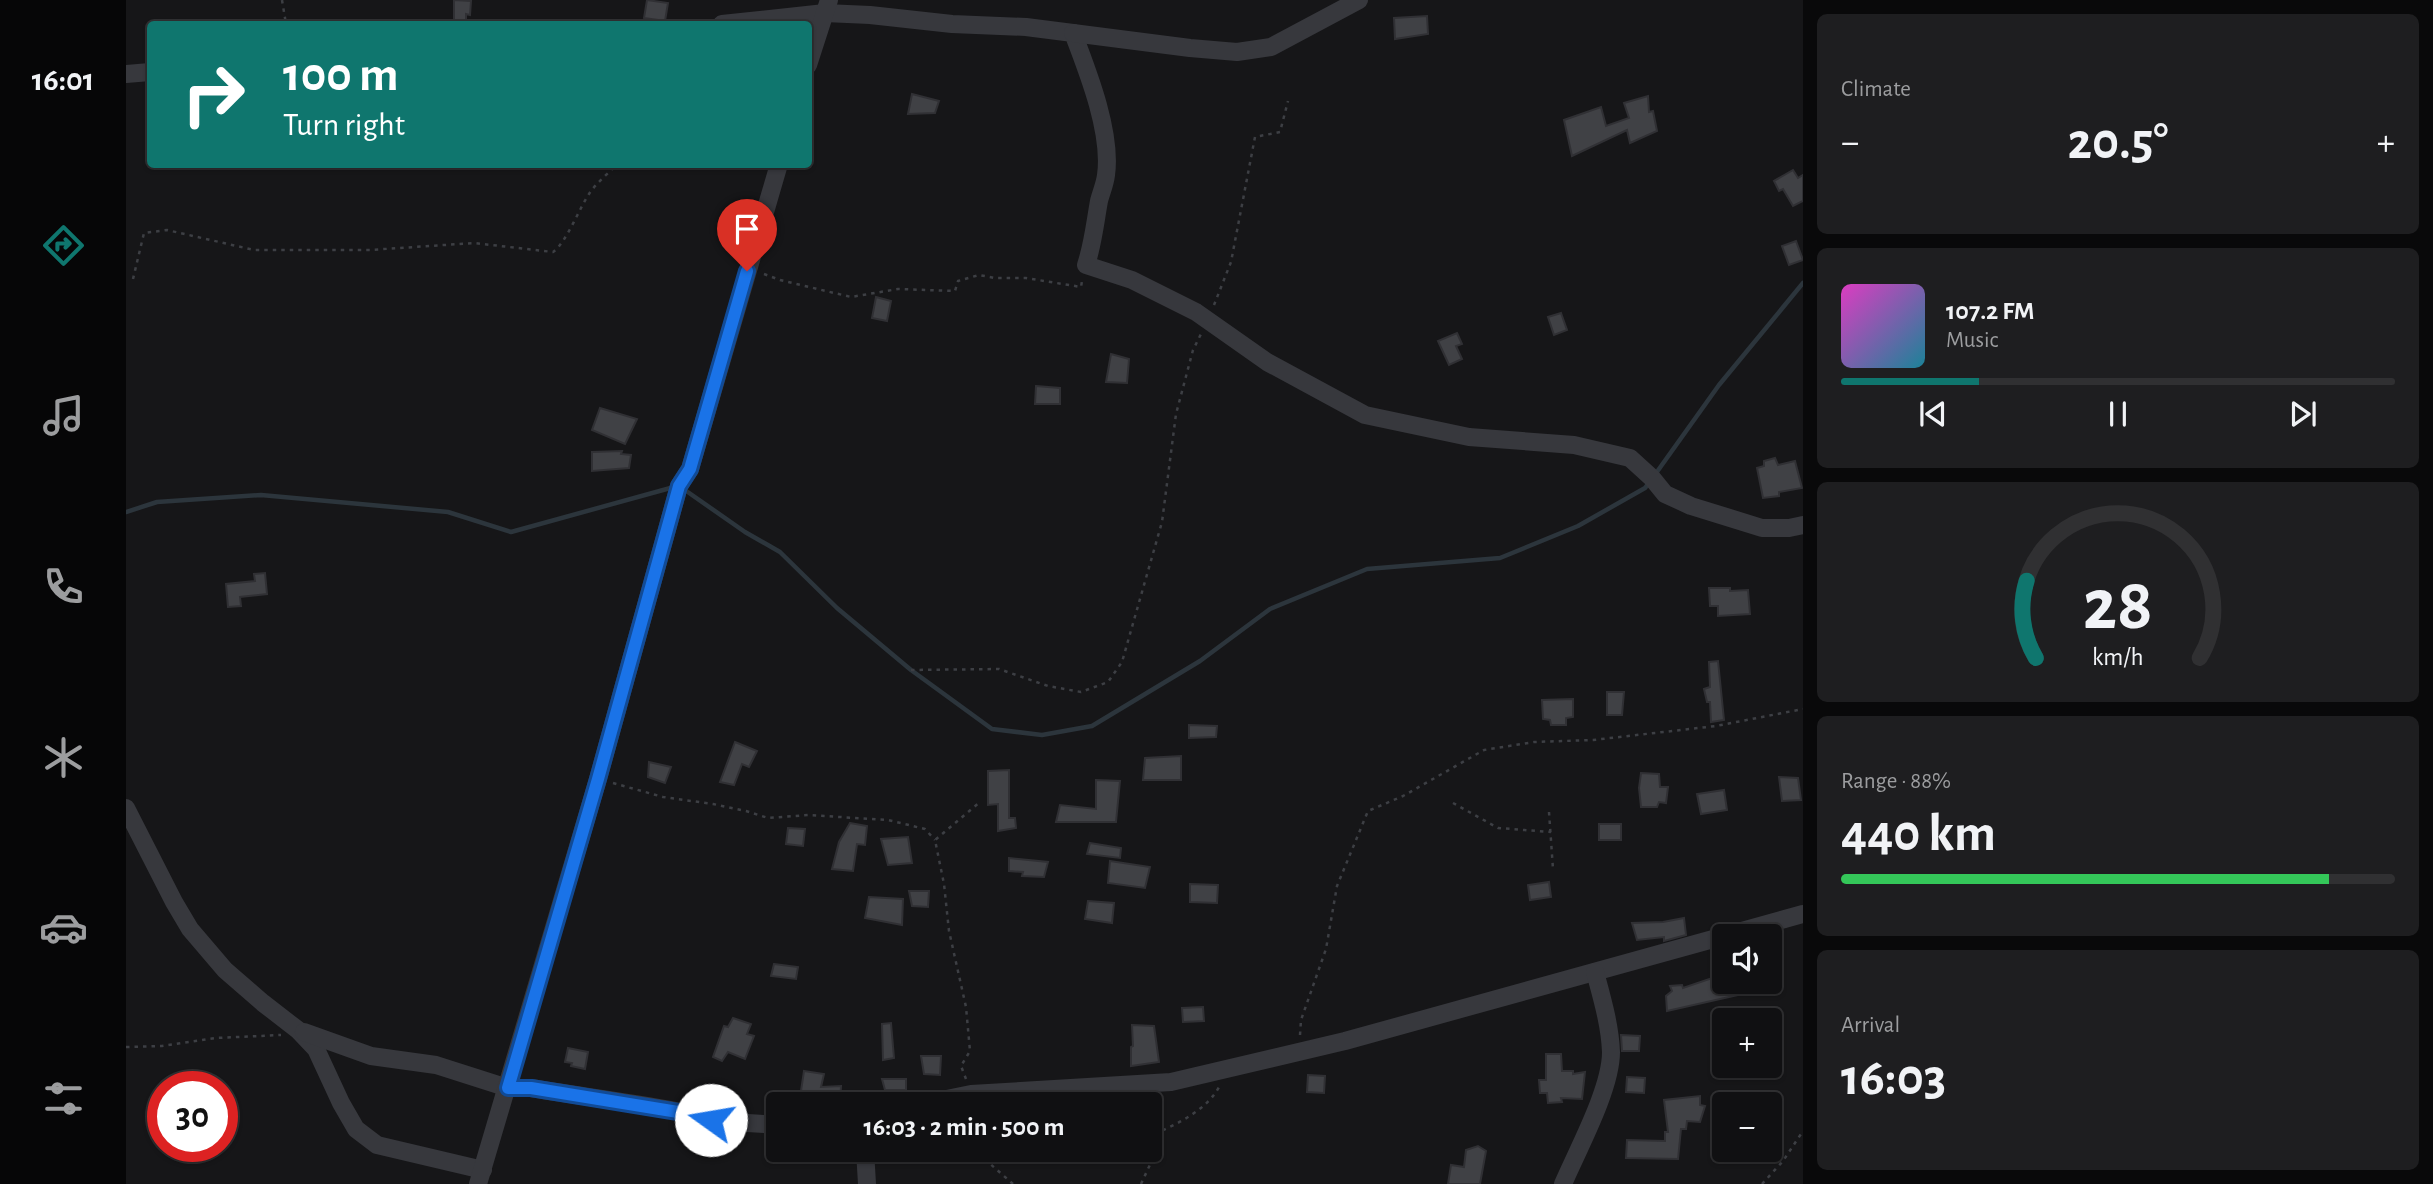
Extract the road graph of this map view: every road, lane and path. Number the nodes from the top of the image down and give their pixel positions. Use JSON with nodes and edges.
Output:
{"nodes":[{"id":1,"x":282,"y":0,"type":"edge"},
{"id":2,"x":1359,"y":0,"type":"edge"},
{"id":3,"x":827,"y":7,"type":"edge"},
{"id":4,"x":286,"y":21,"type":"edge"},
{"id":5,"x":741,"y":21,"type":"edge"},
{"id":6,"x":1073,"y":33,"type":"junction"},
{"id":7,"x":812,"y":53,"type":"edge"},
{"id":8,"x":147,"y":72,"type":"edge"},
{"id":9,"x":126,"y":75,"type":"edge"},
{"id":10,"x":1288,"y":102,"type":"dead end"},
{"id":11,"x":613,"y":168,"type":"edge"},
{"id":12,"x":778,"y":168,"type":"edge"},
{"id":13,"x":1086,"y":265,"type":"junction"},
{"id":14,"x":747,"y":271,"type":"junction"},
{"id":15,"x":133,"y":279,"type":"dead end"},
{"id":16,"x":1208,"y":320,"type":"junction"},
{"id":17,"x":1803,"y":525,"type":"edge"},
{"id":18,"x":911,"y":670,"type":"dead end"},
{"id":19,"x":1803,"y":709,"type":"edge"},
{"id":20,"x":598,"y":779,"type":"junction"},
{"id":21,"x":980,"y":802,"type":"dead end"},
{"id":22,"x":1453,"y":803,"type":"dead end"},
{"id":23,"x":126,"y":808,"type":"edge"},
{"id":24,"x":1549,"y":812,"type":"dead end"},
{"id":25,"x":1551,"y":832,"type":"junction"},
{"id":26,"x":935,"y":840,"type":"junction"},
{"id":27,"x":1553,"y":869,"type":"dead end"},
{"id":28,"x":1803,"y":914,"type":"edge"},
{"id":29,"x":1767,"y":924,"type":"edge"},
{"id":30,"x":1712,"y":939,"type":"edge"},
{"id":31,"x":1595,"y":972,"type":"junction"},
{"id":32,"x":301,"y":1033,"type":"junction"},
{"id":33,"x":126,"y":1047,"type":"edge"},
{"id":34,"x":1299,"y":1052,"type":"junction"},
{"id":35,"x":1222,"y":1083,"type":"dead end"},
{"id":36,"x":508,"y":1088,"type":"junction"},
{"id":37,"x":970,"y":1092,"type":"edge"},
{"id":38,"x":1004,"y":1092,"type":"edge"},
{"id":39,"x":766,"y":1124,"type":"edge"},
{"id":40,"x":1803,"y":1131,"type":"edge"},
{"id":41,"x":866,"y":1162,"type":"edge"},
{"id":42,"x":988,"y":1162,"type":"edge"},
{"id":43,"x":480,"y":1177,"type":"edge"},
{"id":44,"x":867,"y":1184,"type":"edge"},
{"id":45,"x":1013,"y":1184,"type":"edge"},
{"id":46,"x":1141,"y":1184,"type":"edge"},
{"id":47,"x":1563,"y":1184,"type":"edge"},
{"id":48,"x":1762,"y":1184,"type":"edge"}],
"edges":[{"from":1,"to":4,"type":"path"},
{"from":2,"to":6,"type":"street"},
{"from":3,"to":5,"type":"street"},
{"from":3,"to":6,"type":"street"},
{"from":3,"to":7,"type":"street"},
{"from":6,"to":13,"type":"street"},
{"from":8,"to":9,"type":"street"},
{"from":10,"to":16,"type":"path"},
{"from":11,"to":15,"type":"path"},
{"from":12,"to":14,"type":"street"},
{"from":13,"to":14,"type":"path"},
{"from":13,"to":16,"type":"street"},
{"from":14,"to":20,"type":"street"},
{"from":16,"to":17,"type":"street"},
{"from":16,"to":18,"type":"path"},
{"from":19,"to":34,"type":"path"},
{"from":20,"to":26,"type":"path"},
{"from":20,"to":36,"type":"street"},
{"from":21,"to":26,"type":"path"},
{"from":22,"to":25,"type":"path"},
{"from":23,"to":32,"type":"street"},
{"from":24,"to":25,"type":"path"},
{"from":25,"to":27,"type":"path"},
{"from":26,"to":37,"type":"path"},
{"from":28,"to":29,"type":"street"},
{"from":30,"to":31,"type":"street"},
{"from":31,"to":34,"type":"street"},
{"from":31,"to":47,"type":"street"},
{"from":32,"to":33,"type":"path"},
{"from":32,"to":36,"type":"street"},
{"from":32,"to":43,"type":"street"},
{"from":34,"to":38,"type":"street"},
{"from":35,"to":46,"type":"path"},
{"from":36,"to":39,"type":"street"},
{"from":36,"to":43,"type":"street"},
{"from":40,"to":48,"type":"path"},
{"from":41,"to":44,"type":"street"},
{"from":42,"to":45,"type":"path"}]}
